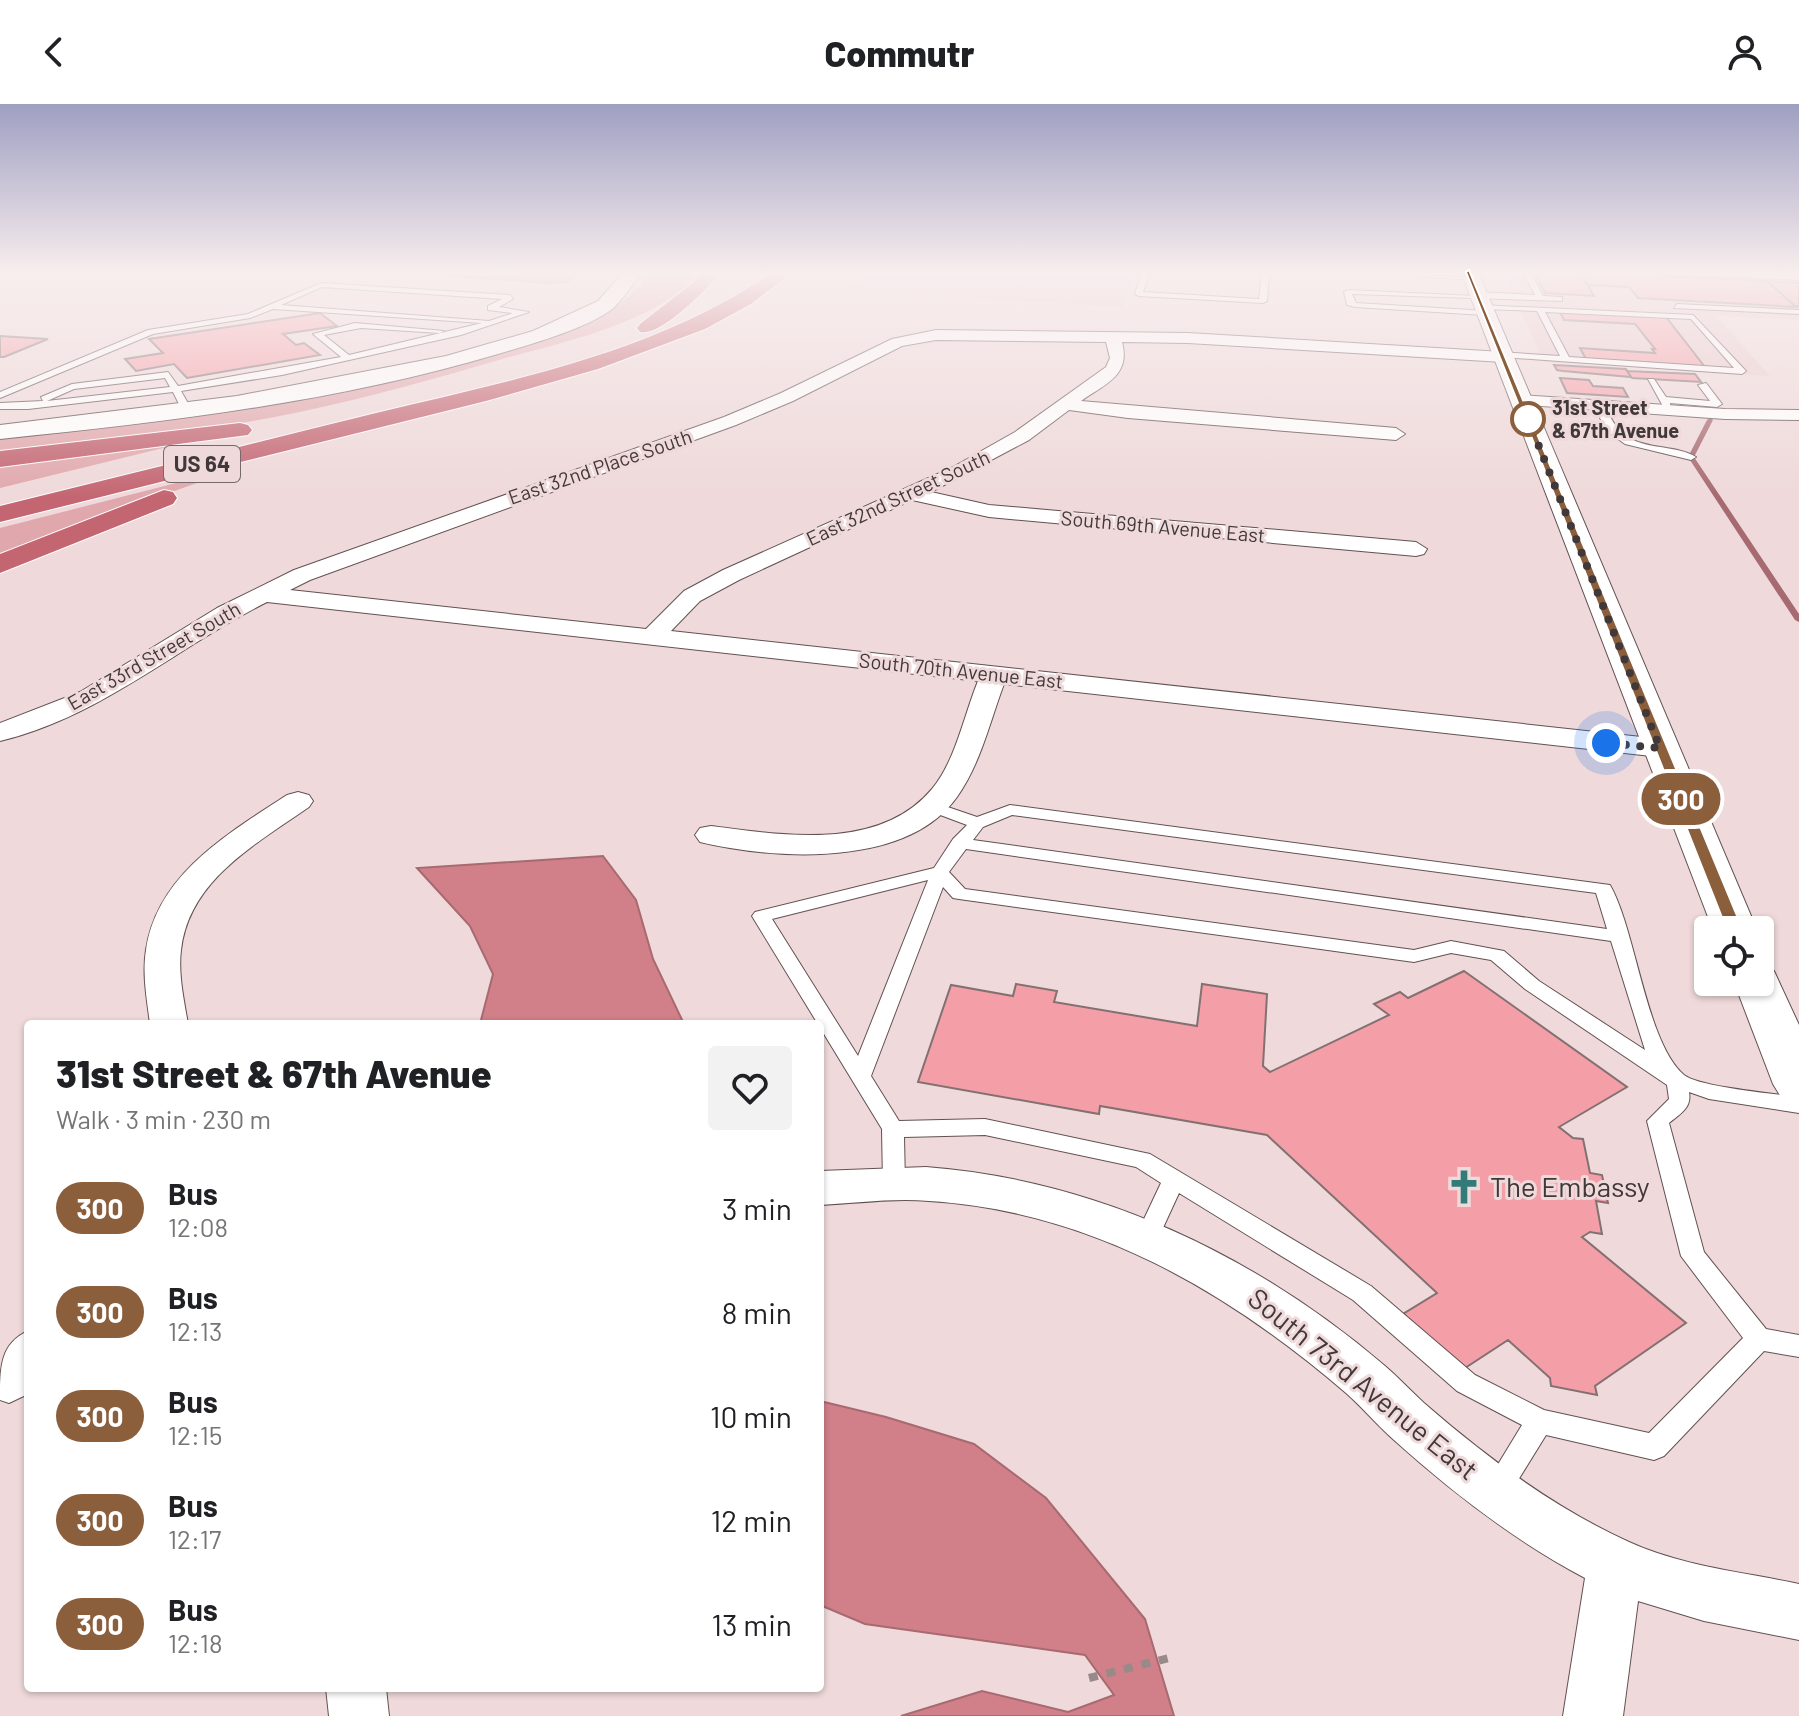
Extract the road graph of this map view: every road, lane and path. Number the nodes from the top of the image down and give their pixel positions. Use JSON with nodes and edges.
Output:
{"nodes":[{"id":1,"x":115,"y":347,"type":"edge"},
{"id":2,"x":334,"y":347,"type":"edge"},
{"id":3,"x":383,"y":347,"type":"edge"},
{"id":4,"x":398,"y":347,"type":"edge"},
{"id":5,"x":496,"y":347,"type":"edge"},
{"id":6,"x":594,"y":347,"type":"edge"},
{"id":7,"x":637,"y":347,"type":"edge"},
{"id":8,"x":888,"y":347,"type":"edge"},
{"id":9,"x":1115,"y":347,"type":"edge"},
{"id":10,"x":1347,"y":347,"type":"edge"},
{"id":11,"x":1499,"y":347,"type":"edge"},
{"id":12,"x":1560,"y":347,"type":"edge"},
{"id":13,"x":1720,"y":347,"type":"edge"},
{"id":14,"x":386,"y":350,"type":"junction"},
{"id":15,"x":1503,"y":356,"type":"junction"},
{"id":16,"x":348,"y":358,"type":"junction"},
{"id":17,"x":1566,"y":359,"type":"junction"},
{"id":18,"x":405,"y":362,"type":"junction"},
{"id":19,"x":73,"y":365,"type":"junction"},
{"id":20,"x":1651,"y":381,"type":"dead end"},
{"id":21,"x":96,"y":384,"type":"junction"},
{"id":22,"x":1703,"y":385,"type":"dead end"},
{"id":23,"x":174,"y":389,"type":"junction"},
{"id":24,"x":0,"y":395,"type":"edge"},
{"id":25,"x":1521,"y":400,"type":"junction"},
{"id":26,"x":1068,"y":405,"type":"junction"},
{"id":27,"x":1598,"y":405,"type":"junction"},
{"id":28,"x":1666,"y":405,"type":"junction"},
{"id":29,"x":0,"y":406,"type":"edge"},
{"id":30,"x":28,"y":406,"type":"junction"},
{"id":31,"x":188,"y":412,"type":"junction"},
{"id":32,"x":404,"y":414,"type":"junction"},
{"id":33,"x":1799,"y":415,"type":"edge"},
{"id":34,"x":325,"y":420,"type":"junction"},
{"id":35,"x":0,"y":432,"type":"edge"},
{"id":36,"x":1396,"y":434,"type":"dead end"},
{"id":37,"x":1691,"y":457,"type":"dead end"},
{"id":38,"x":0,"y":459,"type":"edge"},
{"id":39,"x":912,"y":494,"type":"junction"},
{"id":40,"x":0,"y":500,"type":"edge"},
{"id":41,"x":0,"y":514,"type":"edge"},
{"id":42,"x":1416,"y":549,"type":"dead end"},
{"id":43,"x":0,"y":564,"type":"edge"},
{"id":44,"x":261,"y":594,"type":"junction"},
{"id":45,"x":651,"y":638,"type":"junction"},
{"id":46,"x":994,"y":674,"type":"junction"},
{"id":47,"x":0,"y":733,"type":"edge"},
{"id":48,"x":1660,"y":748,"type":"junction"},
{"id":49,"x":298,"y":801,"type":"dead end"},
{"id":50,"x":933,"y":807,"type":"junction"},
{"id":51,"x":977,"y":823,"type":"junction"},
{"id":52,"x":711,"y":835,"type":"dead end"},
{"id":53,"x":959,"y":843,"type":"junction"},
{"id":54,"x":940,"y":872,"type":"junction"},
{"id":55,"x":1729,"y":916,"type":"edge"},
{"id":56,"x":1617,"y":936,"type":"junction"},
{"id":57,"x":1763,"y":996,"type":"edge"},
{"id":58,"x":169,"y":1020,"type":"edge"},
{"id":59,"x":860,"y":1077,"type":"junction"},
{"id":60,"x":1677,"y":1081,"type":"junction"},
{"id":61,"x":1799,"y":1084,"type":"edge"},
{"id":62,"x":1799,"y":1105,"type":"edge"},
{"id":63,"x":893,"y":1129,"type":"junction"},
{"id":64,"x":1174,"y":1179,"type":"junction"},
{"id":65,"x":894,"y":1184,"type":"junction"},
{"id":66,"x":824,"y":1188,"type":"edge"},
{"id":67,"x":1148,"y":1236,"type":"junction"},
{"id":68,"x":1759,"y":1339,"type":"junction"},
{"id":69,"x":1799,"y":1346,"type":"edge"},
{"id":70,"x":1540,"y":1421,"type":"junction"},
{"id":71,"x":1496,"y":1492,"type":"junction"},
{"id":72,"x":1615,"y":1564,"type":"junction"},
{"id":73,"x":1799,"y":1612,"type":"edge"},
{"id":74,"x":1173,"y":1657,"type":"dead end"},
{"id":75,"x":1089,"y":1678,"type":"dead end"},
{"id":76,"x":356,"y":1692,"type":"edge"},
{"id":77,"x":359,"y":1716,"type":"edge"},
{"id":78,"x":1593,"y":1716,"type":"edge"}],
"edges":[{"from":1,"to":19,"type":"lane"},
{"from":2,"to":16,"type":"lane"},
{"from":3,"to":14,"type":"lane"},
{"from":4,"to":14,"type":"lane"},
{"from":5,"to":18,"type":"main road"},
{"from":6,"to":34,"type":"highway","number":"US 64"},
{"from":7,"to":32,"type":"highway","number":"US 64"},
{"from":8,"to":44,"type":"street","name":"East 32nd Place South"},
{"from":9,"to":26,"type":"street","name":"East 32nd Street South"},
{"from":10,"to":15,"type":"street","name":"East 32nd Place South"},
{"from":11,"to":15,"type":"main road"},
{"from":12,"to":17,"type":"lane"},
{"from":13,"to":17,"type":"lane"},
{"from":14,"to":16,"type":"lane"},
{"from":14,"to":18,"type":"lane"},
{"from":15,"to":17,"type":"lane"},
{"from":15,"to":25,"type":"main road"},
{"from":16,"to":23,"type":"lane"},
{"from":18,"to":31,"type":"main road"},
{"from":19,"to":21,"type":"lane"},
{"from":19,"to":24,"type":"lane"},
{"from":20,"to":28,"type":"lane"},
{"from":21,"to":23,"type":"lane"},
{"from":21,"to":30,"type":"lane"},
{"from":22,"to":28,"type":"lane"},
{"from":23,"to":30,"type":"lane"},
{"from":23,"to":31,"type":"lane"},
{"from":25,"to":27,"type":"street"},
{"from":25,"to":48,"type":"main road"},
{"from":26,"to":36,"type":"street"},
{"from":26,"to":39,"type":"street","name":"East 32nd Street South"},
{"from":27,"to":28,"type":"street"},
{"from":27,"to":37,"type":"lane"},
{"from":28,"to":33,"type":"street"},
{"from":29,"to":30,"type":"lane"},
{"from":31,"to":35,"type":"main road"},
{"from":32,"to":41,"type":"highway","number":"US 64"},
{"from":32,"to":43,"type":"highway"},
{"from":34,"to":38,"type":"highway"},
{"from":34,"to":40,"type":"highway","number":"US 64"},
{"from":39,"to":42,"type":"street","name":"South 69th Avenue East"},
{"from":39,"to":45,"type":"street","name":"East 32nd Street South"},
{"from":44,"to":45,"type":"street","name":"South 70th Avenue East"},
{"from":44,"to":47,"type":"street","name":"East 33rd Street South"},
{"from":45,"to":46,"type":"street","name":"South 70th Avenue East"},
{"from":46,"to":48,"type":"street","name":"South 70th Avenue East"},
{"from":46,"to":50,"type":"street"},
{"from":48,"to":55,"type":"main road"},
{"from":49,"to":58,"type":"street"},
{"from":50,"to":51,"type":"lane"},
{"from":50,"to":52,"type":"street"},
{"from":51,"to":53,"type":"lane"},
{"from":51,"to":56,"type":"lane"},
{"from":53,"to":54,"type":"lane"},
{"from":53,"to":56,"type":"lane"},
{"from":54,"to":59,"type":"lane"},
{"from":54,"to":59,"type":"lane"},
{"from":54,"to":60,"type":"lane"},
{"from":56,"to":60,"type":"lane"},
{"from":57,"to":61,"type":"main road"},
{"from":59,"to":63,"type":"lane"},
{"from":60,"to":62,"type":"lane"},
{"from":60,"to":68,"type":"lane"},
{"from":63,"to":64,"type":"lane"},
{"from":63,"to":65,"type":"lane"},
{"from":64,"to":67,"type":"lane"},
{"from":64,"to":70,"type":"lane"},
{"from":65,"to":66,"type":"street","name":"South 73rd Avenue East"},
{"from":65,"to":67,"type":"street","name":"South 73rd Avenue East"},
{"from":67,"to":71,"type":"street","name":"South 73rd Avenue East"},
{"from":68,"to":69,"type":"lane"},
{"from":68,"to":70,"type":"lane"},
{"from":70,"to":71,"type":"lane"},
{"from":71,"to":72,"type":"street","name":"South 73rd Avenue East"},
{"from":72,"to":73,"type":"street","name":"South 73rd Avenue East"},
{"from":72,"to":78,"type":"street"},
{"from":74,"to":75,"type":"path"},
{"from":76,"to":77,"type":"street"}]}
